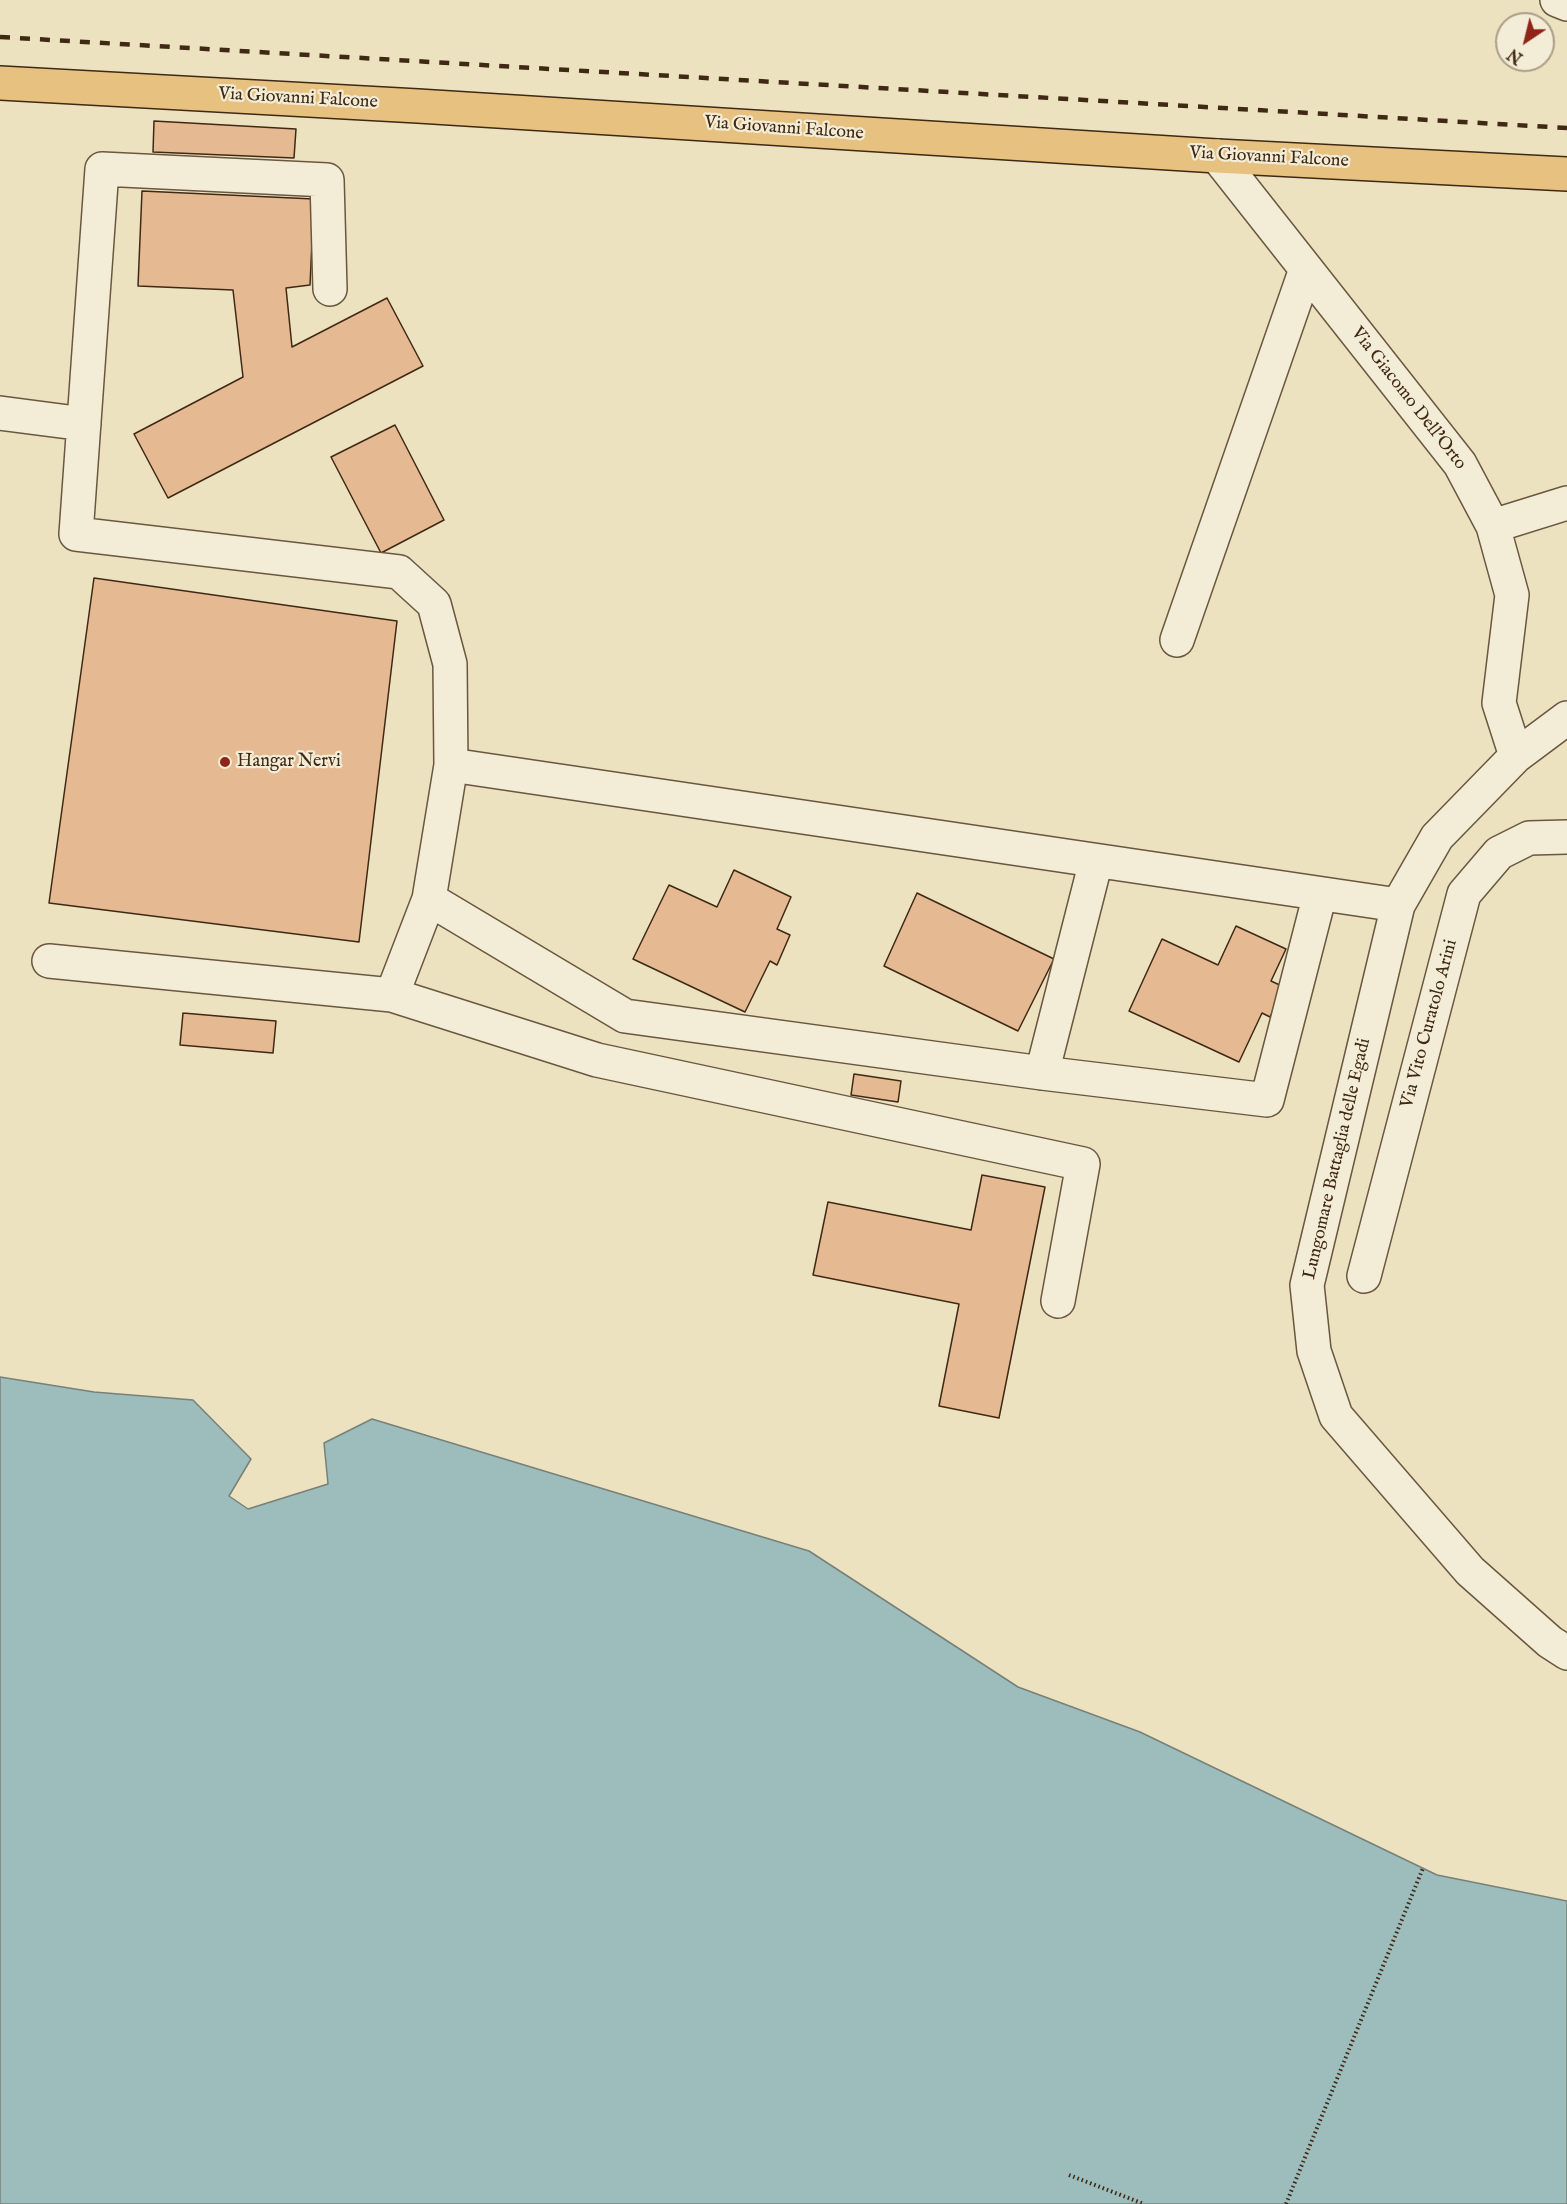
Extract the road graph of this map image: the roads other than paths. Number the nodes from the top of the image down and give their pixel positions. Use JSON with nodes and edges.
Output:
{"nodes":[{"id":1,"x":1557,"y":0,"type":"edge"},
{"id":2,"x":1567,"y":4,"type":"edge"},
{"id":3,"x":0,"y":83,"type":"edge"},
{"id":4,"x":1217,"y":156,"type":"junction"},
{"id":5,"x":1567,"y":174,"type":"edge"},
{"id":6,"x":1306,"y":269,"type":"junction"},
{"id":7,"x":330,"y":289,"type":"dead end"},
{"id":8,"x":0,"y":413,"type":"edge"},
{"id":9,"x":84,"y":424,"type":"junction"},
{"id":10,"x":1567,"y":503,"type":"edge"},
{"id":11,"x":1493,"y":526,"type":"junction"},
{"id":12,"x":1177,"y":639,"type":"dead end"},
{"id":13,"x":1567,"y":718,"type":"edge"},
{"id":14,"x":1516,"y":756,"type":"junction"},
{"id":15,"x":451,"y":765,"type":"junction"},
{"id":16,"x":1567,"y":837,"type":"edge"},
{"id":17,"x":1096,"y":861,"type":"junction"},
{"id":18,"x":1320,"y":894,"type":"junction"},
{"id":19,"x":429,"y":899,"type":"junction"},
{"id":20,"x":1398,"y":905,"type":"junction"},
{"id":21,"x":49,"y":961,"type":"dead end"},
{"id":22,"x":392,"y":995,"type":"junction"},
{"id":23,"x":1042,"y":1073,"type":"junction"},
{"id":24,"x":1365,"y":1276,"type":"dead end"},
{"id":25,"x":1058,"y":1301,"type":"dead end"},
{"id":26,"x":1567,"y":1653,"type":"edge"}],
"edges":[{"from":1,"to":2,"type":"street"},
{"from":3,"to":4,"type":"main road","name":"Via Giovanni Falcone"},
{"from":4,"to":5,"type":"main road","name":"Via Giovanni Falcone"},
{"from":4,"to":6,"type":"street","name":"Via Giacomo Dell'Orto"},
{"from":6,"to":11,"type":"street","name":"Via Giacomo Dell'Orto"},
{"from":6,"to":12,"type":"street"},
{"from":7,"to":9,"type":"street"},
{"from":8,"to":9,"type":"street"},
{"from":9,"to":15,"type":"street"},
{"from":10,"to":11,"type":"street"},
{"from":11,"to":14,"type":"street","name":"Via Giacomo Dell'Orto"},
{"from":13,"to":14,"type":"street"},
{"from":14,"to":20,"type":"street","name":"Lungomare Battaglia delle Egadi"},
{"from":15,"to":17,"type":"street"},
{"from":15,"to":19,"type":"street"},
{"from":16,"to":24,"type":"street","name":"Via Vito Curatolo Arini"},
{"from":17,"to":18,"type":"street"},
{"from":17,"to":23,"type":"street"},
{"from":18,"to":20,"type":"street"},
{"from":18,"to":23,"type":"street"},
{"from":19,"to":22,"type":"street"},
{"from":19,"to":23,"type":"street"},
{"from":20,"to":26,"type":"street","name":"Lungomare Battaglia delle Egadi"},
{"from":21,"to":22,"type":"street"},
{"from":22,"to":25,"type":"street"}]}
